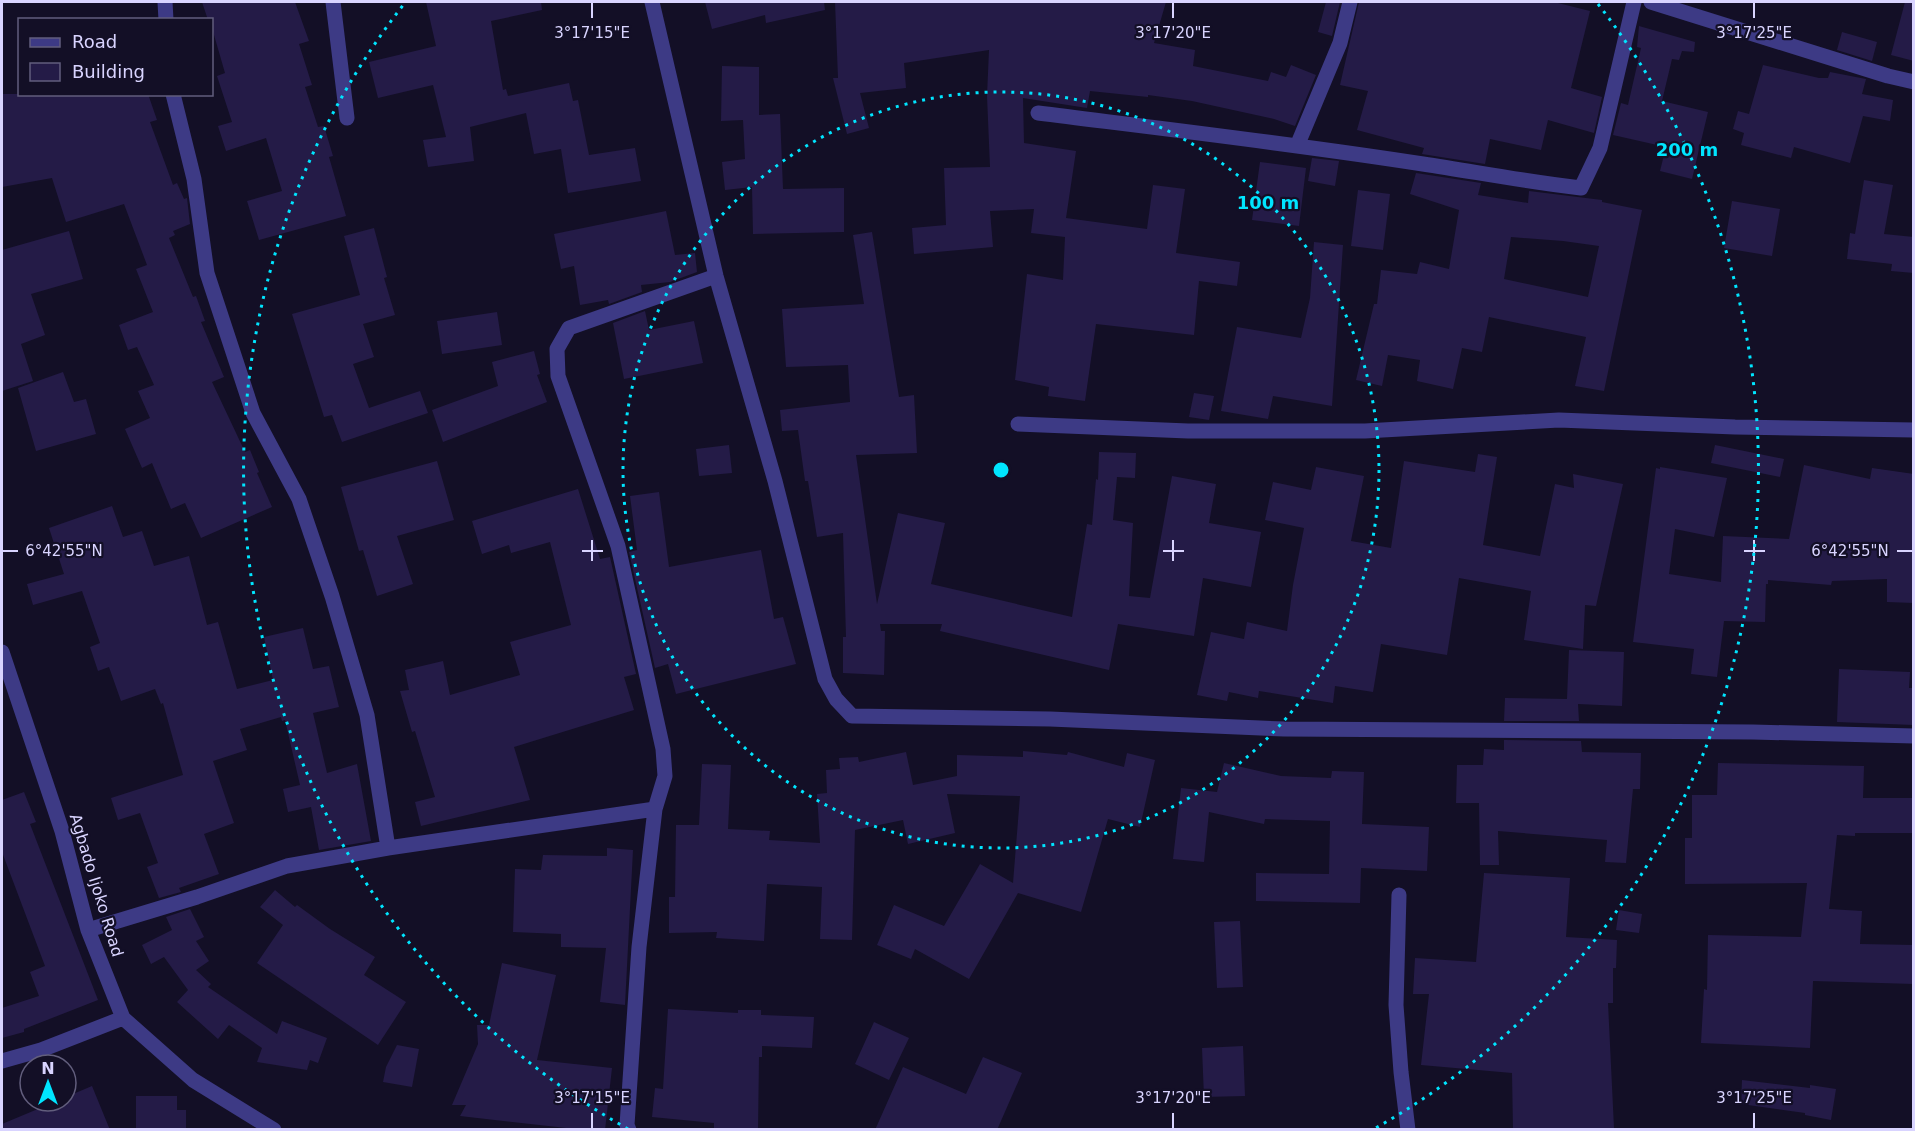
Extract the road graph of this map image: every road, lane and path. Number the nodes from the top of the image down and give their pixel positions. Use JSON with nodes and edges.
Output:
{"nodes":[{"id":1,"x":165,"y":2,"type":"edge"},
{"id":2,"x":333,"y":2,"type":"edge"},
{"id":3,"x":652,"y":2,"type":"edge"},
{"id":4,"x":1350,"y":2,"type":"edge"},
{"id":5,"x":1634,"y":2,"type":"edge"},
{"id":6,"x":1651,"y":2,"type":"edge"},
{"id":7,"x":166,"y":18,"type":"edge"},
{"id":8,"x":1914,"y":82,"type":"edge"},
{"id":9,"x":173,"y":96,"type":"edge"},
{"id":10,"x":1038,"y":113,"type":"dead end"},
{"id":11,"x":347,"y":118,"type":"dead end"},
{"id":12,"x":1297,"y":146,"type":"junction"},
{"id":13,"x":716,"y":276,"type":"junction"},
{"id":14,"x":1018,"y":424,"type":"dead end"},
{"id":15,"x":1914,"y":430,"type":"edge"},
{"id":16,"x":2,"y":652,"type":"edge"},
{"id":17,"x":1914,"y":736,"type":"edge"},
{"id":18,"x":655,"y":809,"type":"junction"},
{"id":19,"x":388,"y":848,"type":"junction"},
{"id":20,"x":1399,"y":895,"type":"dead end"},
{"id":21,"x":88,"y":930,"type":"junction"},
{"id":22,"x":123,"y":1018,"type":"junction"},
{"id":23,"x":2,"y":1061,"type":"edge"},
{"id":24,"x":274,"y":1130,"type":"edge"},
{"id":25,"x":629,"y":1130,"type":"edge"},
{"id":26,"x":1408,"y":1130,"type":"edge"}],
"edges":[{"from":1,"to":7,"type":"street"},
{"from":2,"to":11,"type":"street"},
{"from":3,"to":13,"type":"street"},
{"from":4,"to":12,"type":"street"},
{"from":5,"to":12,"type":"street"},
{"from":6,"to":8,"type":"street"},
{"from":9,"to":19,"type":"street"},
{"from":10,"to":12,"type":"street"},
{"from":13,"to":17,"type":"street"},
{"from":13,"to":18,"type":"street"},
{"from":14,"to":15,"type":"street"},
{"from":16,"to":21,"type":"street","name":"Agbado Ijoko Road"},
{"from":18,"to":19,"type":"street"},
{"from":18,"to":25,"type":"street"},
{"from":19,"to":21,"type":"street"},
{"from":20,"to":26,"type":"street"},
{"from":21,"to":22,"type":"street","name":"Agbado Ijoko Road"},
{"from":22,"to":23,"type":"street"},
{"from":22,"to":24,"type":"street","name":"Agbado Ijoko Road"}]}
